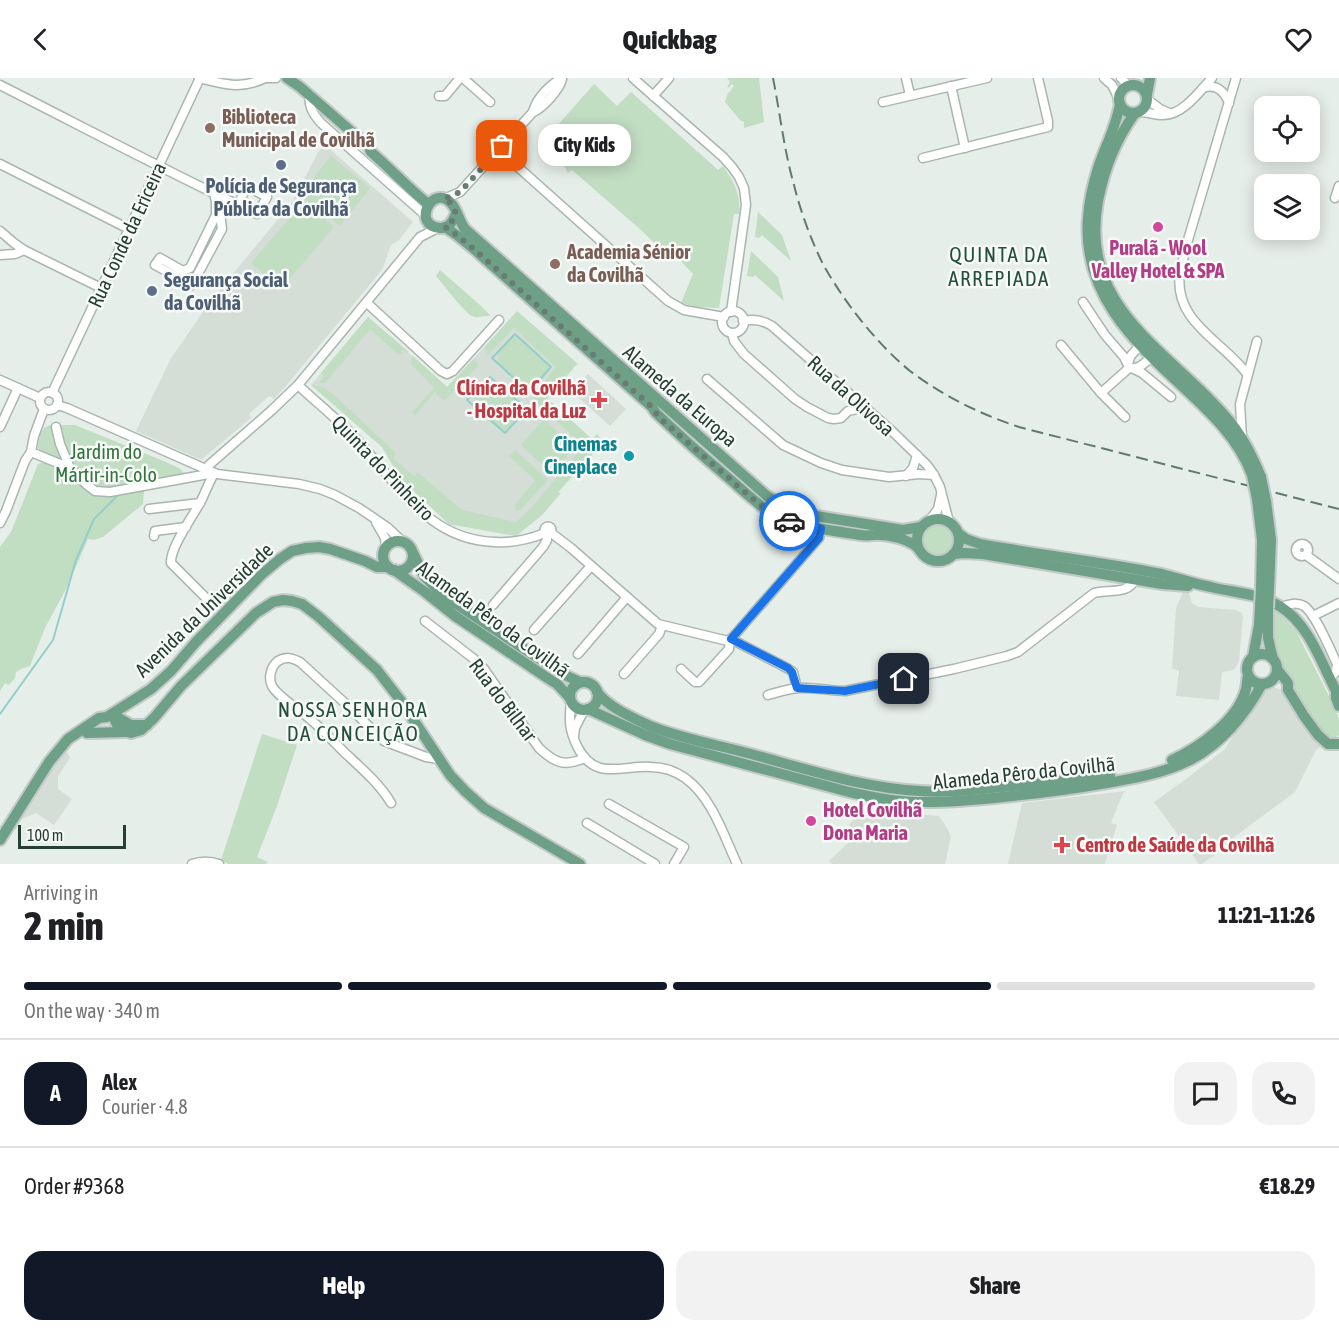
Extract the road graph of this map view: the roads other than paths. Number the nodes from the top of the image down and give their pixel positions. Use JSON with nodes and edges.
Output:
{"nodes":[{"id":1,"x":199,"y":78,"type":"edge"},
{"id":2,"x":265,"y":78,"type":"edge"},
{"id":3,"x":276,"y":78,"type":"edge"},
{"id":4,"x":462,"y":78,"type":"edge"},
{"id":5,"x":562,"y":78,"type":"edge"},
{"id":6,"x":633,"y":78,"type":"edge"},
{"id":7,"x":669,"y":78,"type":"edge"},
{"id":8,"x":906,"y":78,"type":"edge"},
{"id":9,"x":987,"y":78,"type":"edge"},
{"id":10,"x":1038,"y":78,"type":"edge"},
{"id":11,"x":1104,"y":78,"type":"edge"},
{"id":12,"x":1150,"y":78,"type":"edge"},
{"id":13,"x":1212,"y":78,"type":"edge"},
{"id":14,"x":1236,"y":78,"type":"edge"},
{"id":15,"x":290,"y":79,"type":"edge"},
{"id":16,"x":1130,"y":82,"type":"edge"},
{"id":17,"x":0,"y":85,"type":"edge"},
{"id":18,"x":951,"y":86,"type":"junction"},
{"id":19,"x":1203,"y":88,"type":"junction"},
{"id":20,"x":910,"y":95,"type":"junction"},
{"id":21,"x":439,"y":96,"type":"dead end"},
{"id":22,"x":654,"y":96,"type":"junction"},
{"id":23,"x":1147,"y":97,"type":"junction"},
{"id":24,"x":1120,"y":101,"type":"junction"},
{"id":25,"x":490,"y":102,"type":"dead end"},
{"id":26,"x":883,"y":102,"type":"dead end"},
{"id":27,"x":1229,"y":103,"type":"junction"},
{"id":28,"x":1137,"y":112,"type":"junction"},
{"id":29,"x":1173,"y":113,"type":"junction"},
{"id":30,"x":965,"y":148,"type":"junction"},
{"id":31,"x":498,"y":150,"type":"junction"},
{"id":32,"x":923,"y":158,"type":"dead end"},
{"id":33,"x":0,"y":164,"type":"edge"},
{"id":34,"x":159,"y":166,"type":"junction"},
{"id":35,"x":1339,"y":186,"type":"edge"},
{"id":36,"x":214,"y":192,"type":"junction"},
{"id":37,"x":460,"y":192,"type":"junction"},
{"id":38,"x":1335,"y":198,"type":"dead end"},
{"id":39,"x":444,"y":199,"type":"junction"},
{"id":40,"x":455,"y":211,"type":"junction"},
{"id":41,"x":427,"y":213,"type":"junction"},
{"id":42,"x":441,"y":228,"type":"junction"},
{"id":43,"x":129,"y":229,"type":"junction"},
{"id":44,"x":0,"y":231,"type":"edge"},
{"id":45,"x":422,"y":236,"type":"junction"},
{"id":46,"x":24,"y":250,"type":"junction"},
{"id":47,"x":0,"y":255,"type":"edge"},
{"id":48,"x":101,"y":288,"type":"junction"},
{"id":49,"x":1083,"y":302,"type":"dead end"},
{"id":50,"x":367,"y":303,"type":"junction"},
{"id":51,"x":727,"y":314,"type":"junction"},
{"id":52,"x":499,"y":320,"type":"dead end"},
{"id":53,"x":743,"y":321,"type":"junction"},
{"id":54,"x":732,"y":333,"type":"junction"},
{"id":55,"x":1257,"y":341,"type":"dead end"},
{"id":56,"x":1061,"y":345,"type":"dead end"},
{"id":57,"x":1141,"y":345,"type":"junction"},
{"id":58,"x":1152,"y":357,"type":"junction"},
{"id":59,"x":1130,"y":367,"type":"junction"},
{"id":60,"x":1247,"y":374,"type":"junction"},
{"id":61,"x":708,"y":379,"type":"dead end"},
{"id":62,"x":0,"y":380,"type":"edge"},
{"id":63,"x":298,"y":385,"type":"junction"},
{"id":64,"x":18,"y":388,"type":"junction"},
{"id":65,"x":847,"y":392,"type":"junction"},
{"id":66,"x":52,"y":393,"type":"junction"},
{"id":67,"x":1101,"y":393,"type":"junction"},
{"id":68,"x":1171,"y":397,"type":"dead end"},
{"id":69,"x":40,"y":398,"type":"junction"},
{"id":70,"x":1240,"y":404,"type":"junction"},
{"id":71,"x":57,"y":405,"type":"junction"},
{"id":72,"x":44,"y":409,"type":"junction"},
{"id":73,"x":867,"y":409,"type":"junction"},
{"id":74,"x":848,"y":411,"type":"junction"},
{"id":75,"x":1125,"y":417,"type":"dead end"},
{"id":76,"x":1226,"y":418,"type":"junction"},
{"id":77,"x":0,"y":427,"type":"edge"},
{"id":78,"x":56,"y":427,"type":"dead end"},
{"id":79,"x":1243,"y":440,"type":"junction"},
{"id":80,"x":31,"y":452,"type":"junction"},
{"id":81,"x":917,"y":455,"type":"junction"},
{"id":82,"x":74,"y":471,"type":"junction"},
{"id":83,"x":211,"y":471,"type":"junction"},
{"id":84,"x":934,"y":475,"type":"junction"},
{"id":85,"x":906,"y":476,"type":"junction"},
{"id":86,"x":1256,"y":476,"type":"junction"},
{"id":87,"x":941,"y":495,"type":"junction"},
{"id":88,"x":200,"y":504,"type":"junction"},
{"id":89,"x":149,"y":509,"type":"dead end"},
{"id":90,"x":375,"y":519,"type":"junction"},
{"id":91,"x":949,"y":522,"type":"junction"},
{"id":92,"x":0,"y":524,"type":"edge"},
{"id":93,"x":925,"y":524,"type":"junction"},
{"id":94,"x":186,"y":527,"type":"junction"},
{"id":95,"x":821,"y":529,"type":"junction"},
{"id":96,"x":548,"y":533,"type":"junction"},
{"id":97,"x":958,"y":533,"type":"junction"},
{"id":98,"x":154,"y":536,"type":"dead end"},
{"id":99,"x":404,"y":542,"type":"junction"},
{"id":100,"x":918,"y":548,"type":"junction"},
{"id":101,"x":385,"y":552,"type":"junction"},
{"id":102,"x":413,"y":553,"type":"junction"},
{"id":103,"x":954,"y":554,"type":"junction"},
{"id":104,"x":1306,"y":555,"type":"dead end"},
{"id":105,"x":365,"y":561,"type":"junction"},
{"id":106,"x":591,"y":566,"type":"junction"},
{"id":107,"x":391,"y":569,"type":"junction"},
{"id":108,"x":261,"y":575,"type":"junction"},
{"id":109,"x":1135,"y":579,"type":"junction"},
{"id":110,"x":1339,"y":579,"type":"edge"},
{"id":111,"x":1209,"y":587,"type":"junction"},
{"id":112,"x":627,"y":597,"type":"junction"},
{"id":113,"x":1339,"y":603,"type":"edge"},
{"id":114,"x":493,"y":605,"type":"dead end"},
{"id":115,"x":1264,"y":607,"type":"junction"},
{"id":116,"x":1282,"y":608,"type":"junction"},
{"id":117,"x":1313,"y":616,"type":"junction"},
{"id":118,"x":425,"y":621,"type":"dead end"},
{"id":119,"x":662,"y":626,"type":"junction"},
{"id":120,"x":534,"y":630,"type":"dead end"},
{"id":121,"x":731,"y":640,"type":"junction"},
{"id":122,"x":578,"y":654,"type":"dead end"},
{"id":123,"x":1254,"y":657,"type":"junction"},
{"id":124,"x":1275,"y":664,"type":"junction"},
{"id":125,"x":681,"y":669,"type":"dead end"},
{"id":126,"x":624,"y":674,"type":"dead end"},
{"id":127,"x":1248,"y":675,"type":"junction"},
{"id":128,"x":1329,"y":678,"type":"junction"},
{"id":129,"x":580,"y":682,"type":"junction"},
{"id":130,"x":1265,"y":684,"type":"junction"},
{"id":131,"x":797,"y":688,"type":"junction"},
{"id":132,"x":1288,"y":690,"type":"junction"},
{"id":133,"x":597,"y":692,"type":"junction"},
{"id":134,"x":1337,"y":692,"type":"edge"},
{"id":135,"x":768,"y":695,"type":"dead end"},
{"id":136,"x":570,"y":700,"type":"junction"},
{"id":137,"x":132,"y":701,"type":"junction"},
{"id":138,"x":1339,"y":705,"type":"edge"},
{"id":139,"x":586,"y":710,"type":"junction"},
{"id":140,"x":110,"y":715,"type":"junction"},
{"id":141,"x":135,"y":725,"type":"junction"},
{"id":142,"x":147,"y":725,"type":"junction"},
{"id":143,"x":125,"y":732,"type":"junction"},
{"id":144,"x":87,"y":733,"type":"junction"},
{"id":145,"x":574,"y":740,"type":"junction"},
{"id":146,"x":65,"y":743,"type":"junction"},
{"id":147,"x":1339,"y":744,"type":"edge"},
{"id":148,"x":585,"y":758,"type":"junction"},
{"id":149,"x":439,"y":759,"type":"junction"},
{"id":150,"x":391,"y":803,"type":"dead end"},
{"id":151,"x":609,"y":804,"type":"dead end"},
{"id":152,"x":587,"y":823,"type":"dead end"},
{"id":153,"x":0,"y":840,"type":"edge"},
{"id":154,"x":652,"y":863,"type":"edge"},
{"id":155,"x":192,"y":864,"type":"edge"},
{"id":156,"x":219,"y":864,"type":"edge"},
{"id":157,"x":580,"y":864,"type":"edge"},
{"id":158,"x":674,"y":864,"type":"edge"},
{"id":159,"x":737,"y":864,"type":"edge"}],
"edges":[{"from":1,"to":2,"type":"street"},
{"from":1,"to":34,"type":"street","name":"Rua Conde da Ericeira"},
{"from":2,"to":3,"type":"street"},
{"from":4,"to":21,"type":"street"},
{"from":4,"to":25,"type":"street"},
{"from":5,"to":31,"type":"street"},
{"from":6,"to":22,"type":"street"},
{"from":7,"to":22,"type":"street"},
{"from":8,"to":20,"type":"street"},
{"from":9,"to":18,"type":"street"},
{"from":10,"to":30,"type":"street"},
{"from":11,"to":24,"type":"street"},
{"from":12,"to":23,"type":"main road"},
{"from":13,"to":19,"type":"street"},
{"from":14,"to":27,"type":"street"},
{"from":15,"to":41,"type":"main road"},
{"from":16,"to":23,"type":"main road"},
{"from":16,"to":24,"type":"main road"},
{"from":17,"to":34,"type":"street"},
{"from":18,"to":20,"type":"street"},
{"from":18,"to":30,"type":"street"},
{"from":19,"to":27,"type":"street"},
{"from":19,"to":29,"type":"street"},
{"from":20,"to":26,"type":"street"},
{"from":22,"to":51,"type":"street"},
{"from":23,"to":28,"type":"main road"},
{"from":23,"to":29,"type":"street"},
{"from":24,"to":28,"type":"main road"},
{"from":24,"to":57,"type":"main road","name":"Alameda Pêro da Covilhã"},
{"from":27,"to":60,"type":"street"},
{"from":28,"to":29,"type":"street"},
{"from":28,"to":76,"type":"main road","name":"Alameda Pêro da Covilhã"},
{"from":30,"to":32,"type":"street"},
{"from":31,"to":37,"type":"street"},
{"from":31,"to":51,"type":"street"},
{"from":33,"to":43,"type":"street"},
{"from":34,"to":36,"type":"street"},
{"from":34,"to":43,"type":"street","name":"Rua Conde da Ericeira"},
{"from":35,"to":38,"type":"street"},
{"from":36,"to":36,"type":"street"},
{"from":37,"to":39,"type":"street"},
{"from":37,"to":40,"type":"street"},
{"from":39,"to":40,"type":"main road"},
{"from":39,"to":41,"type":"main road"},
{"from":40,"to":42,"type":"main road"},
{"from":40,"to":93,"type":"main road","name":"Alameda da Europa"},
{"from":41,"to":42,"type":"main road"},
{"from":41,"to":45,"type":"street"},
{"from":42,"to":45,"type":"street"},
{"from":42,"to":95,"type":"main road","name":"Alameda da Europa"},
{"from":43,"to":48,"type":"street","name":"Rua Conde da Ericeira"},
{"from":44,"to":46,"type":"street"},
{"from":45,"to":50,"type":"street"},
{"from":46,"to":47,"type":"street"},
{"from":46,"to":48,"type":"street"},
{"from":48,"to":66,"type":"street","name":"Rua Conde da Ericeira"},
{"from":49,"to":59,"type":"street"},
{"from":50,"to":52,"type":"street"},
{"from":50,"to":63,"type":"street"},
{"from":51,"to":53,"type":"street"},
{"from":51,"to":54,"type":"street"},
{"from":53,"to":54,"type":"street"},
{"from":53,"to":65,"type":"street","name":"Rua da Olivosa"},
{"from":54,"to":74,"type":"street"},
{"from":55,"to":60,"type":"street"},
{"from":56,"to":67,"type":"street"},
{"from":57,"to":58,"type":"main road","name":"Alameda Pêro da Covilhã"},
{"from":57,"to":59,"type":"street"},
{"from":58,"to":59,"type":"street"},
{"from":58,"to":86,"type":"main road","name":"Alameda Pêro da Covilhã"},
{"from":59,"to":67,"type":"street"},
{"from":59,"to":68,"type":"street"},
{"from":60,"to":70,"type":"street"},
{"from":61,"to":85,"type":"street"},
{"from":62,"to":64,"type":"street"},
{"from":63,"to":83,"type":"street"},
{"from":63,"to":96,"type":"street","name":"Quinta do Pinheiro"},
{"from":64,"to":69,"type":"street"},
{"from":64,"to":77,"type":"street"},
{"from":65,"to":73,"type":"street","name":"Rua da Olivosa"},
{"from":65,"to":74,"type":"street"},
{"from":66,"to":69,"type":"street"},
{"from":66,"to":71,"type":"street"},
{"from":67,"to":75,"type":"street"},
{"from":69,"to":72,"type":"street"},
{"from":70,"to":76,"type":"street"},
{"from":70,"to":79,"type":"street"},
{"from":71,"to":72,"type":"street"},
{"from":71,"to":83,"type":"street"},
{"from":72,"to":80,"type":"street"},
{"from":73,"to":74,"type":"street"},
{"from":73,"to":81,"type":"street","name":"Rua da Olivosa"},
{"from":76,"to":79,"type":"main road","name":"Alameda Pêro da Covilhã"},
{"from":78,"to":82,"type":"street"},
{"from":79,"to":86,"type":"main road","name":"Alameda Pêro da Covilhã"},
{"from":80,"to":82,"type":"street"},
{"from":80,"to":92,"type":"street"},
{"from":81,"to":84,"type":"street","name":"Rua da Olivosa"},
{"from":81,"to":85,"type":"street"},
{"from":82,"to":83,"type":"street"},
{"from":83,"to":88,"type":"street"},
{"from":83,"to":90,"type":"street"},
{"from":84,"to":85,"type":"street"},
{"from":84,"to":87,"type":"street","name":"Rua da Olivosa"},
{"from":86,"to":115,"type":"main road","name":"Alameda Pêro da Covilhã","bridge":true},
{"from":87,"to":91,"type":"street","name":"Rua da Olivosa"},
{"from":87,"to":93,"type":"street"},
{"from":88,"to":89,"type":"street"},
{"from":88,"to":94,"type":"street"},
{"from":90,"to":99,"type":"street"},
{"from":90,"to":101,"type":"street"},
{"from":91,"to":93,"type":"main road","name":"Alameda da Europa"},
{"from":91,"to":97,"type":"main road","name":"Alameda da Europa"},
{"from":93,"to":100,"type":"main road"},
{"from":94,"to":98,"type":"street"},
{"from":94,"to":108,"type":"street"},
{"from":95,"to":100,"type":"main road","name":"Alameda da Europa"},
{"from":95,"to":121,"type":"street"},
{"from":96,"to":106,"type":"street"},
{"from":96,"to":114,"type":"street"},
{"from":97,"to":103,"type":"main road"},
{"from":97,"to":111,"type":"main road","name":"Alameda da Europa"},
{"from":99,"to":101,"type":"main road","name":"Alameda Pêro da Covilhã"},
{"from":99,"to":102,"type":"main road","name":"Alameda Pêro da Covilhã"},
{"from":100,"to":103,"type":"main road","name":"Alameda da Europa"},
{"from":101,"to":105,"type":"main road"},
{"from":101,"to":107,"type":"main road","name":"Alameda Pêro da Covilhã"},
{"from":102,"to":107,"type":"main road","name":"Alameda Pêro da Covilhã"},
{"from":102,"to":129,"type":"main road","name":"Alameda Pêro da Covilhã"},
{"from":103,"to":109,"type":"main road","name":"Alameda da Europa"},
{"from":104,"to":110,"type":"street"},
{"from":105,"to":107,"type":"main road","name":"Avenida da Universidade"},
{"from":105,"to":108,"type":"main road","name":"Avenida da Universidade"},
{"from":106,"to":112,"type":"street"},
{"from":106,"to":120,"type":"street"},
{"from":107,"to":136,"type":"main road","name":"Alameda Pêro da Covilhã"},
{"from":108,"to":137,"type":"main road","name":"Avenida da Universidade"},
{"from":109,"to":111,"type":"main road","name":"Alameda da Europa"},
{"from":109,"to":131,"type":"street"},
{"from":111,"to":116,"type":"main road","name":"Alameda da Europa"},
{"from":112,"to":119,"type":"street"},
{"from":112,"to":122,"type":"street"},
{"from":113,"to":117,"type":"street"},
{"from":115,"to":123,"type":"main road","name":"Alameda Pêro da Covilhã"},
{"from":115,"to":124,"type":"main road","name":"Alameda Pêro da Covilhã"},
{"from":116,"to":117,"type":"street"},
{"from":116,"to":128,"type":"main road","name":"Alameda da Europa"},
{"from":117,"to":128,"type":"street"},
{"from":118,"to":148,"type":"street","name":"Rua do Bilhar"},
{"from":119,"to":121,"type":"street"},
{"from":119,"to":126,"type":"street"},
{"from":121,"to":125,"type":"street"},
{"from":121,"to":131,"type":"street"},
{"from":123,"to":124,"type":"main road"},
{"from":123,"to":127,"type":"main road","name":"Alameda Pêro da Covilhã"},
{"from":124,"to":130,"type":"main road","name":"Alameda Pêro da Covilhã"},
{"from":124,"to":132,"type":"main road"},
{"from":127,"to":130,"type":"main road"},
{"from":127,"to":133,"type":"main road","name":"Alameda Pêro da Covilhã"},
{"from":128,"to":134,"type":"main road","name":"Alameda da Europa"},
{"from":129,"to":133,"type":"main road","name":"Alameda Pêro da Covilhã"},
{"from":129,"to":136,"type":"main road","name":"Alameda Pêro da Covilhã"},
{"from":130,"to":132,"type":"main road"},
{"from":130,"to":139,"type":"main road","name":"Alameda Pêro da Covilhã"},
{"from":131,"to":135,"type":"street"},
{"from":132,"to":147,"type":"main road"},
{"from":133,"to":139,"type":"main road"},
{"from":134,"to":138,"type":"main road","name":"Alameda da Europa"},
{"from":136,"to":139,"type":"main road","name":"Alameda Pêro da Covilhã"},
{"from":136,"to":145,"type":"street"},
{"from":137,"to":140,"type":"main road","name":"Avenida da Universidade"},
{"from":137,"to":141,"type":"main road"},
{"from":139,"to":145,"type":"street"},
{"from":140,"to":141,"type":"main road"},
{"from":140,"to":143,"type":"main road"},
{"from":140,"to":144,"type":"main road","name":"Avenida da Universidade"},
{"from":140,"to":146,"type":"main road","name":"Avenida da Universidade"},
{"from":141,"to":142,"type":"main road"},
{"from":142,"to":143,"type":"main road"},
{"from":142,"to":149,"type":"main road"},
{"from":143,"to":144,"type":"main road"},
{"from":144,"to":146,"type":"main road","name":"Avenida da Universidade"},
{"from":145,"to":148,"type":"street"},
{"from":146,"to":153,"type":"main road","name":"Avenida da Universidade"},
{"from":148,"to":159,"type":"street"},
{"from":149,"to":150,"type":"street"},
{"from":149,"to":157,"type":"main road"},
{"from":151,"to":158,"type":"street"},
{"from":152,"to":154,"type":"street"},
{"from":155,"to":156,"type":"street"}]}
